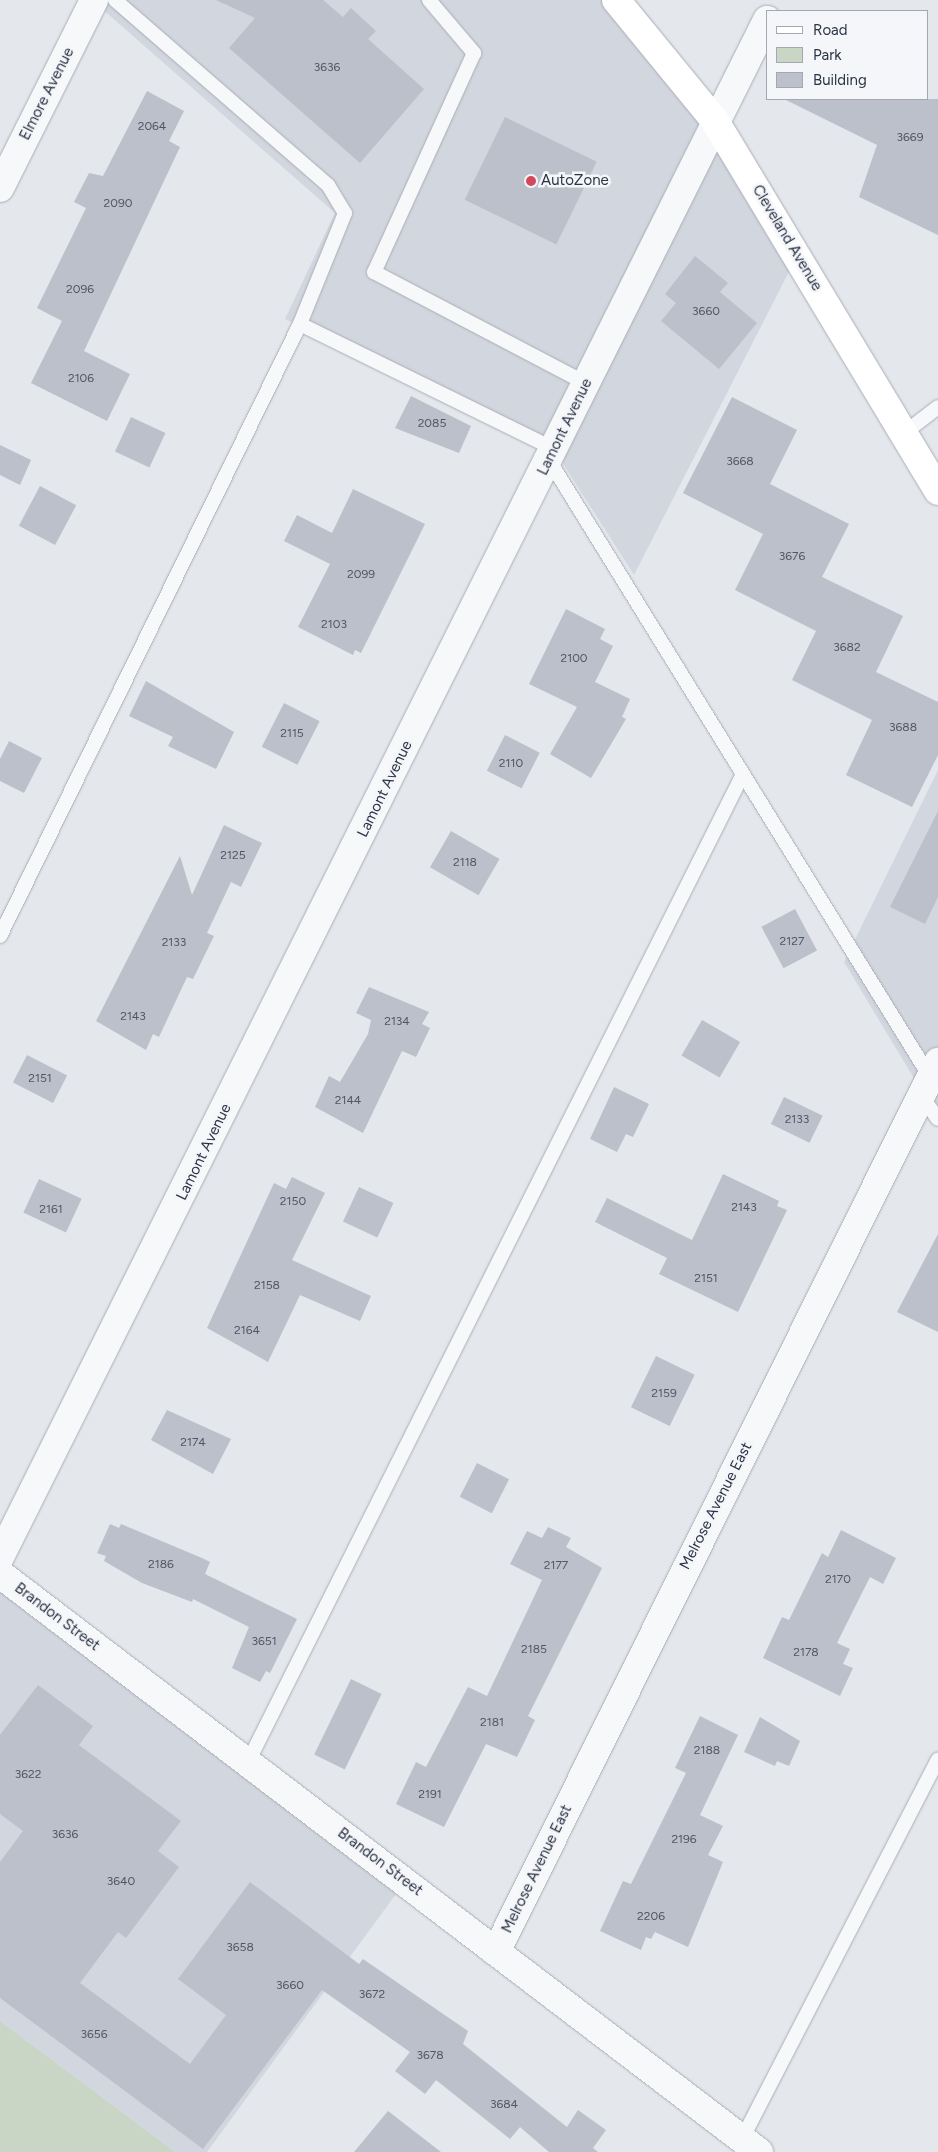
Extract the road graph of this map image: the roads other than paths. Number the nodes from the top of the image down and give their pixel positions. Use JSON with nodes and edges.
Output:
{"nodes":[{"id":1,"x":94,"y":0,"type":"edge"},
{"id":2,"x":115,"y":0,"type":"edge"},
{"id":3,"x":429,"y":0,"type":"edge"},
{"id":4,"x":616,"y":0,"type":"edge"},
{"id":5,"x":766,"y":22,"type":"edge"},
{"id":6,"x":715,"y":121,"type":"junction"},
{"id":7,"x":0,"y":188,"type":"edge"},
{"id":8,"x":300,"y":324,"type":"junction"},
{"id":9,"x":586,"y":384,"type":"junction"},
{"id":10,"x":938,"y":407,"type":"edge"},
{"id":11,"x":903,"y":434,"type":"junction"},
{"id":12,"x":551,"y":455,"type":"junction"},
{"id":13,"x":938,"y":491,"type":"edge"},
{"id":14,"x":743,"y":774,"type":"junction"},
{"id":15,"x":0,"y":936,"type":"edge"},
{"id":16,"x":930,"y":1078,"type":"edge"},
{"id":17,"x":938,"y":1120,"type":"edge"},
{"id":18,"x":0,"y":1557,"type":"edge"},
{"id":19,"x":0,"y":1574,"type":"edge"},
{"id":20,"x":938,"y":1760,"type":"edge"},
{"id":21,"x":248,"y":1762,"type":"junction"},
{"id":22,"x":496,"y":1952,"type":"junction"},
{"id":23,"x":750,"y":2146,"type":"edge"}],
"edges":[{"from":1,"to":7,"type":"street","name":"Elmore Avenue"},
{"from":2,"to":8,"type":"lane"},
{"from":3,"to":9,"type":"lane"},
{"from":4,"to":6,"type":"main road","name":"Cleveland Avenue"},
{"from":5,"to":6,"type":"street","name":"Lamont Avenue"},
{"from":6,"to":9,"type":"street","name":"Lamont Avenue"},
{"from":6,"to":11,"type":"main road","name":"Cleveland Avenue"},
{"from":8,"to":12,"type":"lane"},
{"from":8,"to":15,"type":"lane"},
{"from":9,"to":12,"type":"street","name":"Lamont Avenue"},
{"from":10,"to":11,"type":"lane"},
{"from":11,"to":13,"type":"main road","name":"Cleveland Avenue"},
{"from":12,"to":14,"type":"lane"},
{"from":12,"to":18,"type":"street","name":"Lamont Avenue"},
{"from":14,"to":16,"type":"lane"},
{"from":14,"to":21,"type":"lane"},
{"from":16,"to":17,"type":"lane"},
{"from":16,"to":22,"type":"street","name":"Melrose Avenue East"},
{"from":19,"to":21,"type":"street","name":"Brandon Street"},
{"from":20,"to":23,"type":"lane"},
{"from":21,"to":22,"type":"street","name":"Brandon Street"},
{"from":22,"to":23,"type":"street","name":"Brandon Street"}]}
